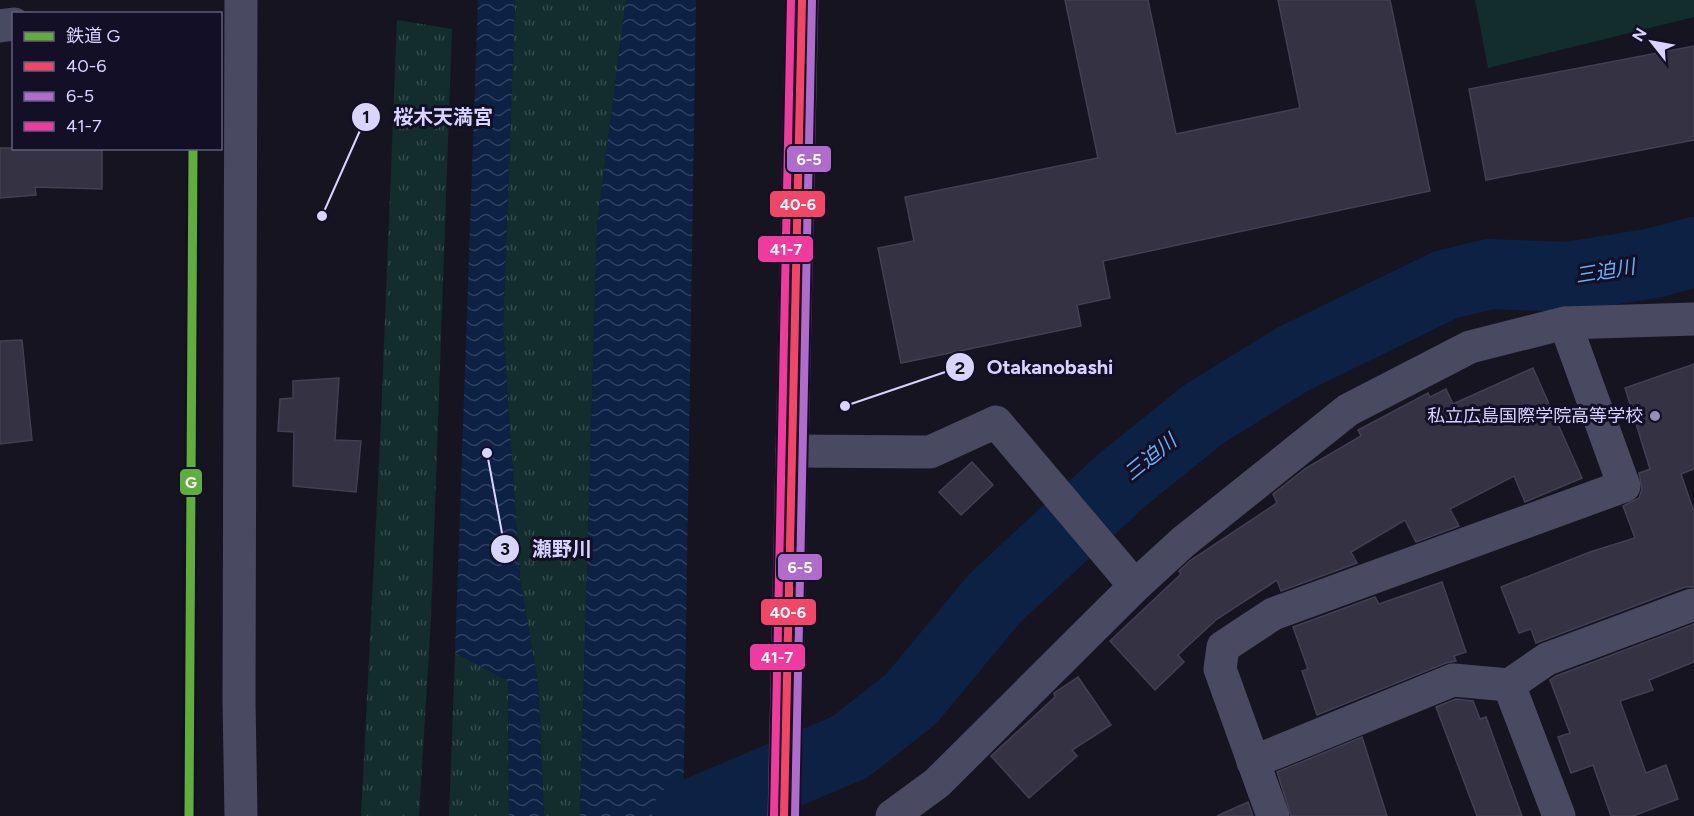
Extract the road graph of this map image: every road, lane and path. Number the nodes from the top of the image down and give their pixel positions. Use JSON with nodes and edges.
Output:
{"nodes":[{"id":1,"x":802,"y":0,"type":"edge"},
{"id":2,"x":234,"y":18,"type":"edge"},
{"id":3,"x":1694,"y":319,"type":"edge"},
{"id":4,"x":1564,"y":324,"type":"junction"},
{"id":5,"x":792,"y":451,"type":"junction"},
{"id":6,"x":1126,"y":576,"type":"junction"},
{"id":7,"x":1692,"y":605,"type":"dead end"},
{"id":8,"x":1509,"y":686,"type":"junction"},
{"id":9,"x":1253,"y":762,"type":"junction"},
{"id":10,"x":241,"y":816,"type":"edge"},
{"id":11,"x":784,"y":816,"type":"edge"},
{"id":12,"x":892,"y":816,"type":"edge"},
{"id":13,"x":1273,"y":816,"type":"edge"},
{"id":14,"x":1559,"y":816,"type":"edge"}],
"edges":[{"from":1,"to":5,"type":"highway"},
{"from":2,"to":10,"type":"street"},
{"from":3,"to":4,"type":"street"},
{"from":4,"to":6,"type":"street"},
{"from":4,"to":9,"type":"street"},
{"from":5,"to":6,"type":"street"},
{"from":5,"to":11,"type":"highway"},
{"from":6,"to":12,"type":"street"},
{"from":7,"to":8,"type":"street"},
{"from":8,"to":9,"type":"street"},
{"from":8,"to":14,"type":"street"},
{"from":9,"to":13,"type":"street"}]}
